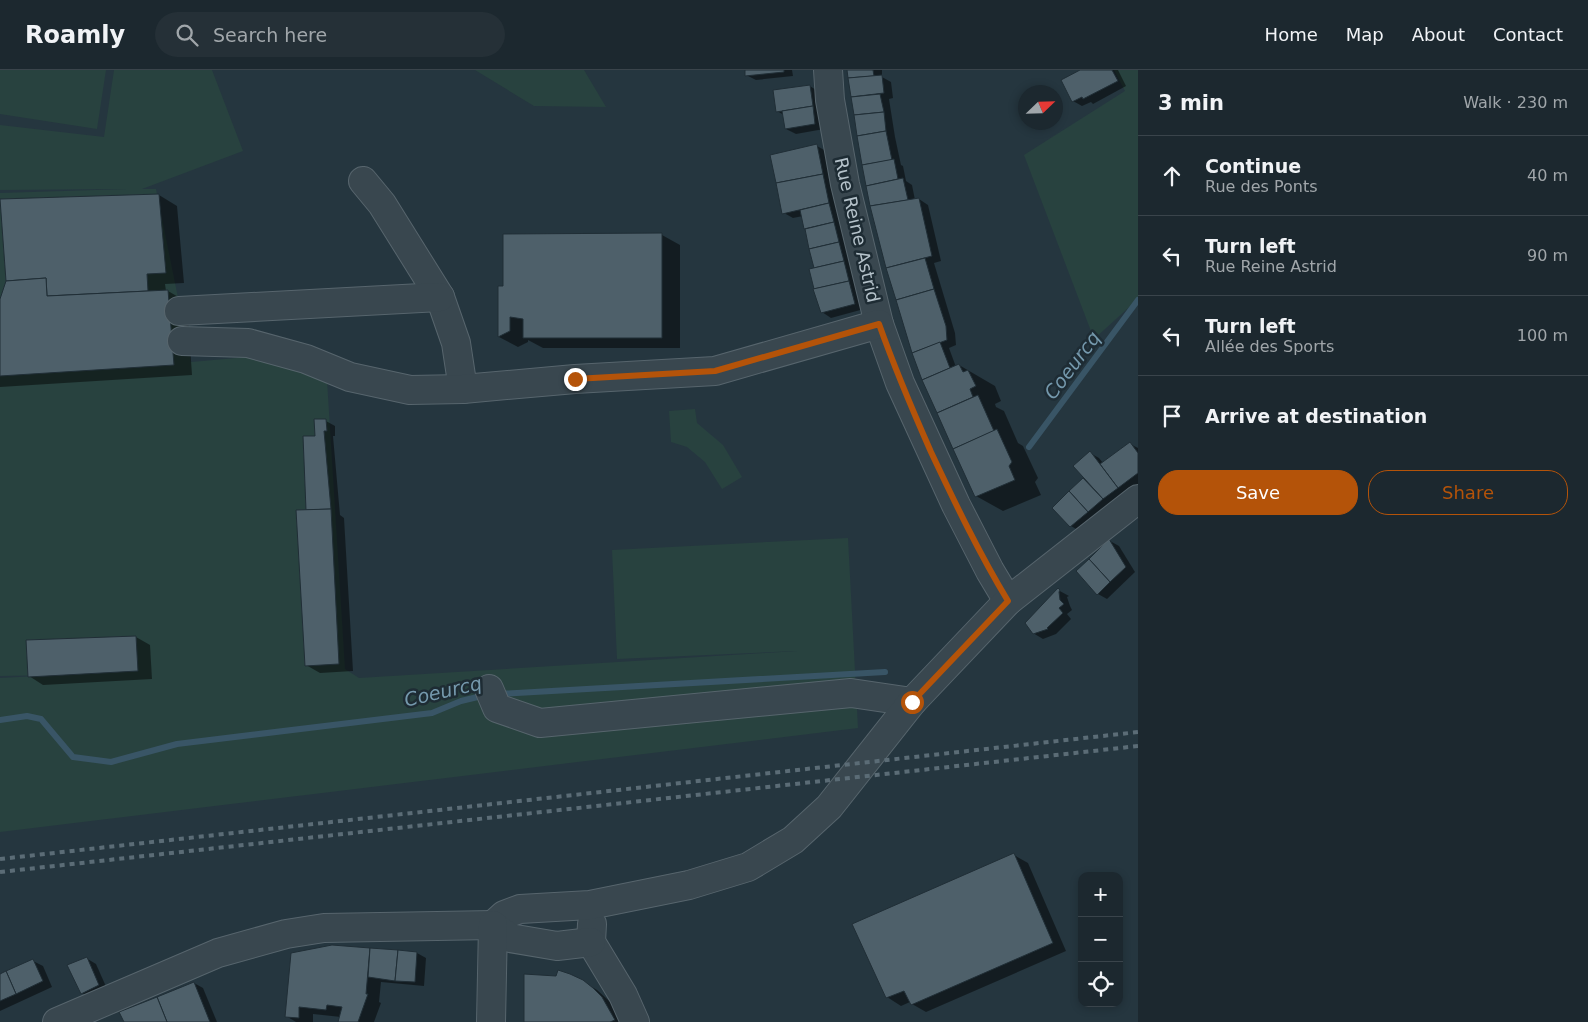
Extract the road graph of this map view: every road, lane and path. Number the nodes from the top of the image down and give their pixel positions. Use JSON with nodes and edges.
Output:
{"nodes":[{"id":1,"x":828,"y":70,"type":"edge"},
{"id":2,"x":363,"y":181,"type":"dead end"},
{"id":3,"x":440,"y":297,"type":"junction"},
{"id":4,"x":179,"y":312,"type":"dead end"},
{"id":5,"x":879,"y":324,"type":"junction"},
{"id":6,"x":182,"y":341,"type":"dead end"},
{"id":7,"x":463,"y":389,"type":"junction"},
{"id":8,"x":1138,"y":499,"type":"edge"},
{"id":9,"x":1008,"y":601,"type":"junction"},
{"id":10,"x":492,"y":695,"type":"dead end"},
{"id":11,"x":912,"y":702,"type":"junction"},
{"id":12,"x":590,"y":905,"type":"junction"},
{"id":13,"x":492,"y":925,"type":"junction"},
{"id":14,"x":591,"y":942,"type":"junction"},
{"id":15,"x":57,"y":1022,"type":"edge"},
{"id":16,"x":491,"y":1022,"type":"edge"},
{"id":17,"x":634,"y":1022,"type":"edge"}],
"edges":[{"from":1,"to":5,"type":"street","name":"Rue Reine Astrid"},
{"from":2,"to":3,"type":"street"},
{"from":3,"to":4,"type":"street"},
{"from":3,"to":7,"type":"street"},
{"from":5,"to":7,"type":"street"},
{"from":5,"to":9,"type":"street","name":"Rue Reine Astrid"},
{"from":6,"to":7,"type":"street"},
{"from":8,"to":9,"type":"street"},
{"from":9,"to":11,"type":"street"},
{"from":10,"to":11,"type":"street"},
{"from":11,"to":12,"type":"street"},
{"from":12,"to":13,"type":"street"},
{"from":12,"to":14,"type":"street"},
{"from":13,"to":14,"type":"street"},
{"from":13,"to":15,"type":"street"},
{"from":13,"to":16,"type":"street"},
{"from":14,"to":17,"type":"street"}]}
